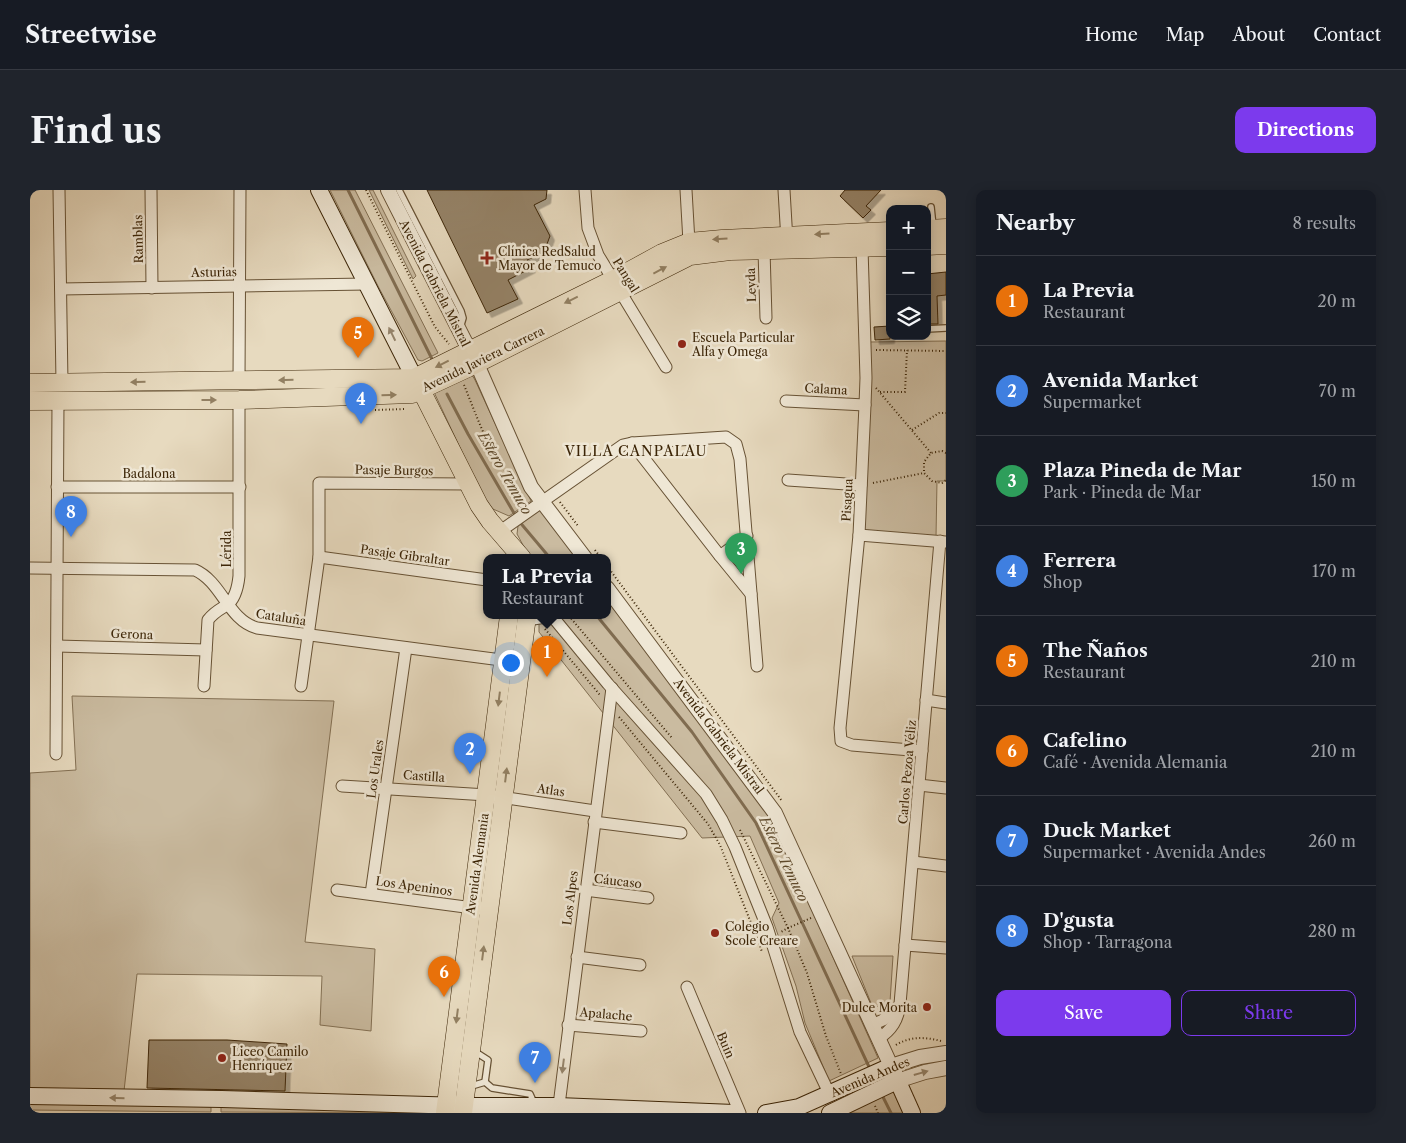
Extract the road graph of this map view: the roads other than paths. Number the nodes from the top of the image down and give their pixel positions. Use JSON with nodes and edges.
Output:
{"nodes":[{"id":1,"x":59,"y":190,"type":"edge"},
{"id":2,"x":151,"y":190,"type":"edge"},
{"id":3,"x":240,"y":190,"type":"edge"},
{"id":4,"x":320,"y":190,"type":"edge"},
{"id":5,"x":388,"y":190,"type":"edge"},
{"id":6,"x":399,"y":190,"type":"edge"},
{"id":7,"x":585,"y":190,"type":"edge"},
{"id":8,"x":686,"y":190,"type":"edge"},
{"id":9,"x":784,"y":190,"type":"edge"},
{"id":10,"x":931,"y":207,"type":"dead end"},
{"id":11,"x":405,"y":213,"type":"junction"},
{"id":12,"x":886,"y":231,"type":"edge"},
{"id":13,"x":936,"y":237,"type":"edge"},
{"id":14,"x":689,"y":242,"type":"junction"},
{"id":15,"x":787,"y":243,"type":"junction"},
{"id":16,"x":886,"y":247,"type":"edge"},
{"id":17,"x":862,"y":248,"type":"junction"},
{"id":18,"x":764,"y":250,"type":"junction"},
{"id":19,"x":367,"y":284,"type":"junction"},
{"id":20,"x":240,"y":286,"type":"junction"},
{"id":21,"x":616,"y":286,"type":"junction"},
{"id":22,"x":152,"y":288,"type":"junction"},
{"id":23,"x":61,"y":289,"type":"junction"},
{"id":24,"x":766,"y":318,"type":"dead end"},
{"id":25,"x":946,"y":328,"type":"edge"},
{"id":26,"x":931,"y":329,"type":"edge"},
{"id":27,"x":473,"y":357,"type":"junction"},
{"id":28,"x":666,"y":367,"type":"dead end"},
{"id":29,"x":257,"y":380,"type":"junction"},
{"id":30,"x":239,"y":381,"type":"junction"},
{"id":31,"x":30,"y":383,"type":"edge"},
{"id":32,"x":62,"y":383,"type":"junction"},
{"id":33,"x":417,"y":384,"type":"junction"},
{"id":34,"x":239,"y":400,"type":"junction"},
{"id":35,"x":32,"y":401,"type":"edge"},
{"id":36,"x":58,"y":401,"type":"junction"},
{"id":37,"x":81,"y":401,"type":"junction"},
{"id":38,"x":786,"y":401,"type":"dead end"},
{"id":39,"x":865,"y":405,"type":"junction"},
{"id":40,"x":632,"y":443,"type":"junction"},
{"id":41,"x":788,"y":480,"type":"dead end"},
{"id":42,"x":468,"y":484,"type":"junction"},
{"id":43,"x":861,"y":486,"type":"junction"},
{"id":44,"x":240,"y":487,"type":"junction"},
{"id":45,"x":57,"y":488,"type":"junction"},
{"id":46,"x":538,"y":504,"type":"junction"},
{"id":47,"x":503,"y":529,"type":"junction"},
{"id":48,"x":859,"y":535,"type":"junction"},
{"id":49,"x":747,"y":536,"type":"junction"},
{"id":50,"x":943,"y":541,"type":"edge"},
{"id":51,"x":510,"y":554,"type":"edge"},
{"id":52,"x":519,"y":554,"type":"edge"},
{"id":53,"x":582,"y":554,"type":"edge"},
{"id":54,"x":720,"y":556,"type":"junction"},
{"id":55,"x":319,"y":557,"type":"junction"},
{"id":56,"x":30,"y":568,"type":"edge"},
{"id":57,"x":57,"y":568,"type":"junction"},
{"id":58,"x":483,"y":579,"type":"edge"},
{"id":59,"x":611,"y":593,"type":"edge"},
{"id":60,"x":751,"y":594,"type":"junction"},
{"id":61,"x":228,"y":604,"type":"junction"},
{"id":62,"x":509,"y":619,"type":"edge"},
{"id":63,"x":527,"y":619,"type":"edge"},
{"id":64,"x":554,"y":619,"type":"edge"},
{"id":65,"x":940,"y":619,"type":"edge"},
{"id":66,"x":309,"y":635,"type":"junction"},
{"id":67,"x":57,"y":646,"type":"junction"},
{"id":68,"x":406,"y":648,"type":"junction"},
{"id":69,"x":206,"y":650,"type":"junction"},
{"id":70,"x":512,"y":661,"type":"junction"},
{"id":71,"x":757,"y":666,"type":"dead end"},
{"id":72,"x":204,"y":686,"type":"dead end"},
{"id":73,"x":301,"y":686,"type":"dead end"},
{"id":74,"x":612,"y":688,"type":"junction"},
{"id":75,"x":926,"y":700,"type":"junction"},
{"id":76,"x":946,"y":703,"type":"edge"},
{"id":77,"x":922,"y":751,"type":"junction"},
{"id":78,"x":56,"y":754,"type":"dead end"},
{"id":79,"x":919,"y":785,"type":"junction"},
{"id":80,"x":342,"y":786,"type":"dead end"},
{"id":81,"x":387,"y":787,"type":"junction"},
{"id":82,"x":946,"y":788,"type":"edge"},
{"id":83,"x":495,"y":796,"type":"junction"},
{"id":84,"x":594,"y":816,"type":"junction"},
{"id":85,"x":681,"y":833,"type":"dead end"},
{"id":86,"x":913,"y":862,"type":"junction"},
{"id":87,"x":946,"y":866,"type":"edge"},
{"id":88,"x":337,"y":890,"type":"dead end"},
{"id":89,"x":585,"y":890,"type":"junction"},
{"id":90,"x":371,"y":894,"type":"junction"},
{"id":91,"x":648,"y":898,"type":"dead end"},
{"id":92,"x":480,"y":909,"type":"junction"},
{"id":93,"x":906,"y":945,"type":"junction"},
{"id":94,"x":946,"y":948,"type":"edge"},
{"id":95,"x":577,"y":957,"type":"junction"},
{"id":96,"x":640,"y":965,"type":"dead end"},
{"id":97,"x":687,"y":987,"type":"dead end"},
{"id":98,"x":900,"y":1004,"type":"junction"},
{"id":99,"x":568,"y":1025,"type":"junction"},
{"id":100,"x":872,"y":1025,"type":"junction"},
{"id":101,"x":641,"y":1030,"type":"dead end"},
{"id":102,"x":878,"y":1039,"type":"junction"},
{"id":103,"x":471,"y":1049,"type":"junction"},
{"id":104,"x":946,"y":1053,"type":"edge"},
{"id":105,"x":886,"y":1068,"type":"junction"},
{"id":106,"x":946,"y":1068,"type":"edge"},
{"id":107,"x":485,"y":1082,"type":"junction"},
{"id":108,"x":894,"y":1083,"type":"junction"},
{"id":109,"x":466,"y":1088,"type":"junction"},
{"id":110,"x":829,"y":1094,"type":"junction"},
{"id":111,"x":30,"y":1096,"type":"edge"},
{"id":112,"x":514,"y":1099,"type":"junction"},
{"id":113,"x":445,"y":1109,"type":"edge"},
{"id":114,"x":463,"y":1109,"type":"edge"},
{"id":115,"x":558,"y":1110,"type":"edge"},
{"id":116,"x":700,"y":1112,"type":"edge"},
{"id":117,"x":835,"y":1112,"type":"edge"},
{"id":118,"x":734,"y":1113,"type":"edge"},
{"id":119,"x":740,"y":1113,"type":"edge"},
{"id":120,"x":766,"y":1113,"type":"edge"},
{"id":121,"x":912,"y":1113,"type":"edge"}],
"edges":[{"from":1,"to":23,"type":"street"},
{"from":2,"to":22,"type":"street","name":"Ramblas"},
{"from":3,"to":20,"type":"street"},
{"from":4,"to":19,"type":"main road"},
{"from":5,"to":11,"type":"street","name":"Avenida Gabriela Mistral"},
{"from":6,"to":11,"type":"lane"},
{"from":7,"to":21,"type":"street","name":"Pangal"},
{"from":8,"to":14,"type":"street"},
{"from":9,"to":15,"type":"street"},
{"from":10,"to":13,"type":"lane"},
{"from":11,"to":27,"type":"street","name":"Avenida Gabriela Mistral"},
{"from":12,"to":15,"type":"main road","name":"Avenida Javiera Carrera","one_way":true},
{"from":15,"to":14,"type":"main road","name":"Avenida Javiera Carrera","one_way":true},
{"from":14,"to":21,"type":"main road","name":"Avenida Javiera Carrera"},
{"from":15,"to":17,"type":"main road","name":"Avenida Javiera Carrera"},
{"from":15,"to":18,"type":"main road","name":"Avenida Javiera Carrera"},
{"from":16,"to":17,"type":"main road","name":"Avenida Javiera Carrera"},
{"from":17,"to":39,"type":"street","name":"Pisagua"},
{"from":21,"to":18,"type":"main road","name":"Avenida Javiera Carrera","one_way":true},
{"from":18,"to":24,"type":"street","name":"Leyda"},
{"from":19,"to":20,"type":"street","name":"Asturias"},
{"from":33,"to":19,"type":"main road","one_way":true},
{"from":20,"to":22,"type":"street","name":"Asturias"},
{"from":20,"to":30,"type":"street"},
{"from":21,"to":27,"type":"main road","name":"Avenida Javiera Carrera"},
{"from":21,"to":28,"type":"street","name":"Pangal"},
{"from":22,"to":23,"type":"street","name":"Asturias"},
{"from":23,"to":32,"type":"street"},
{"from":25,"to":26,"type":"lane"},
{"from":27,"to":33,"type":"main road","name":"Avenida Javiera Carrera"},
{"from":27,"to":46,"type":"street","name":"Avenida Gabriela Mistral"},
{"from":29,"to":30,"type":"main road","name":"Avenida Javiera Carrera"},
{"from":33,"to":29,"type":"main road","name":"Avenida Javiera Carrera","one_way":true},
{"from":29,"to":34,"type":"main road"},
{"from":30,"to":32,"type":"main road","name":"Avenida Javiera Carrera","one_way":true},
{"from":31,"to":32,"type":"main road","name":"Avenida Javiera Carrera"},
{"from":32,"to":35,"type":"main road"},
{"from":32,"to":37,"type":"main road"},
{"from":34,"to":33,"type":"main road","name":"Avenida Javiera Carrera","one_way":true},
{"from":33,"to":42,"type":"main road"},
{"from":37,"to":34,"type":"main road","name":"Avenida Javiera Carrera","one_way":true},
{"from":34,"to":44,"type":"street","name":"Lérida"},
{"from":35,"to":36,"type":"main road","name":"Avenida Javiera Carrera"},
{"from":36,"to":37,"type":"main road","name":"Avenida Javiera Carrera"},
{"from":36,"to":45,"type":"street"},
{"from":38,"to":39,"type":"street","name":"Calama"},
{"from":39,"to":43,"type":"street","name":"Pisagua"},
{"from":40,"to":46,"type":"street"},
{"from":40,"to":49,"type":"street"},
{"from":40,"to":54,"type":"street"},
{"from":41,"to":43,"type":"street"},
{"from":42,"to":47,"type":"main road"},
{"from":42,"to":55,"type":"street","name":"Pasaje Burgos"},
{"from":43,"to":48,"type":"street","name":"Pisagua"},
{"from":44,"to":45,"type":"street","name":"Badalona"},
{"from":44,"to":61,"type":"street","name":"Lérida"},
{"from":45,"to":57,"type":"street"},
{"from":46,"to":47,"type":"street"},
{"from":46,"to":53,"type":"street","name":"Avenida Gabriela Mistral"},
{"from":47,"to":51,"type":"main road"},
{"from":47,"to":52,"type":"main road"},
{"from":48,"to":50,"type":"street"},
{"from":48,"to":77,"type":"street","name":"Pisagua"},
{"from":49,"to":54,"type":"street"},
{"from":49,"to":60,"type":"street"},
{"from":50,"to":65,"type":"street","name":"Carlos Pezoa Véliz"},
{"from":54,"to":60,"type":"street"},
{"from":55,"to":58,"type":"street","name":"Pasaje Gibraltar"},
{"from":55,"to":66,"type":"street"},
{"from":56,"to":57,"type":"street","name":"Cataluña"},
{"from":57,"to":61,"type":"street","name":"Cataluña"},
{"from":57,"to":67,"type":"street"},
{"from":59,"to":100,"type":"street","name":"Avenida Gabriela Mistral"},
{"from":60,"to":71,"type":"street"},
{"from":61,"to":66,"type":"street","name":"Cataluña"},
{"from":61,"to":69,"type":"street","name":"Lérida"},
{"from":62,"to":70,"type":"main road","name":"Avenida Alemania"},
{"from":63,"to":70,"type":"main road","name":"Avenida Alemania"},
{"from":64,"to":74,"type":"street"},
{"from":65,"to":75,"type":"street","name":"Carlos Pezoa Véliz"},
{"from":66,"to":68,"type":"street","name":"Cataluña"},
{"from":66,"to":73,"type":"street"},
{"from":67,"to":69,"type":"street","name":"Gerona"},
{"from":67,"to":78,"type":"street"},
{"from":68,"to":70,"type":"street","name":"Cataluña"},
{"from":68,"to":81,"type":"street","name":"Los Urales"},
{"from":69,"to":72,"type":"street","name":"Lérida"},
{"from":70,"to":83,"type":"main road","name":"Avenida Alemania"},
{"from":74,"to":84,"type":"street","name":"Los Alpes"},
{"from":74,"to":110,"type":"street"},
{"from":75,"to":76,"type":"street"},
{"from":75,"to":77,"type":"street","name":"Carlos Pezoa Véliz"},
{"from":77,"to":79,"type":"street","name":"Carlos Pezoa Véliz"},
{"from":79,"to":82,"type":"street"},
{"from":79,"to":86,"type":"street","name":"Carlos Pezoa Véliz"},
{"from":80,"to":81,"type":"street","name":"Castilla"},
{"from":81,"to":83,"type":"street","name":"Castilla"},
{"from":81,"to":90,"type":"street","name":"Los Urales"},
{"from":83,"to":84,"type":"street","name":"Atlas"},
{"from":83,"to":92,"type":"main road","name":"Avenida Alemania"},
{"from":84,"to":85,"type":"street","name":"Atlas"},
{"from":84,"to":89,"type":"street","name":"Los Alpes"},
{"from":86,"to":87,"type":"street"},
{"from":86,"to":93,"type":"street","name":"Carlos Pezoa Véliz"},
{"from":88,"to":90,"type":"street","name":"Los Apeninos"},
{"from":89,"to":91,"type":"street","name":"Cáucaso"},
{"from":89,"to":95,"type":"street","name":"Los Alpes"},
{"from":90,"to":92,"type":"street","name":"Los Apeninos"},
{"from":103,"to":92,"type":"main road","name":"Avenida Alemania","one_way":true},
{"from":92,"to":113,"type":"main road","name":"Avenida Alemania","one_way":true},
{"from":93,"to":94,"type":"street"},
{"from":93,"to":98,"type":"street","name":"Carlos Pezoa Véliz"},
{"from":95,"to":96,"type":"street"},
{"from":95,"to":99,"type":"street","name":"Los Alpes"},
{"from":97,"to":119,"type":"street","name":"Buin"},
{"from":98,"to":100,"type":"street"},
{"from":98,"to":102,"type":"street","name":"Carlos Pezoa Véliz"},
{"from":99,"to":101,"type":"street","name":"Apalache"},
{"from":99,"to":115,"type":"street","name":"Los Alpes","one_way":true},
{"from":100,"to":102,"type":"street","name":"Avenida Gabriela Mistral"},
{"from":102,"to":105,"type":"street","name":"Avenida Gabriela Mistral"},
{"from":103,"to":107,"type":"lane"},
{"from":103,"to":109,"type":"main road","name":"Avenida Alemania"},
{"from":104,"to":105,"type":"street","name":"Avenida Andes"},
{"from":105,"to":108,"type":"main road","name":"Avenida Gabriela Mistral"},
{"from":105,"to":110,"type":"main road","name":"Avenida Andes"},
{"from":108,"to":106,"type":"street","name":"Avenida Andes","one_way":true},
{"from":107,"to":109,"type":"lane"},
{"from":107,"to":112,"type":"lane"},
{"from":108,"to":117,"type":"main road","name":"Avenida Andes"},
{"from":108,"to":121,"type":"main road","name":"Avenida Gabriela Mistral"},
{"from":109,"to":114,"type":"main road","name":"Avenida Alemania"},
{"from":110,"to":117,"type":"main road"},
{"from":110,"to":120,"type":"main road","name":"Avenida Andes"},
{"from":113,"to":111,"type":"main road","one_way":true},
{"from":112,"to":114,"type":"main road"},
{"from":112,"to":115,"type":"main road"},
{"from":113,"to":114,"type":"main road"},
{"from":115,"to":116,"type":"main road"},
{"from":116,"to":118,"type":"main road"}]}
